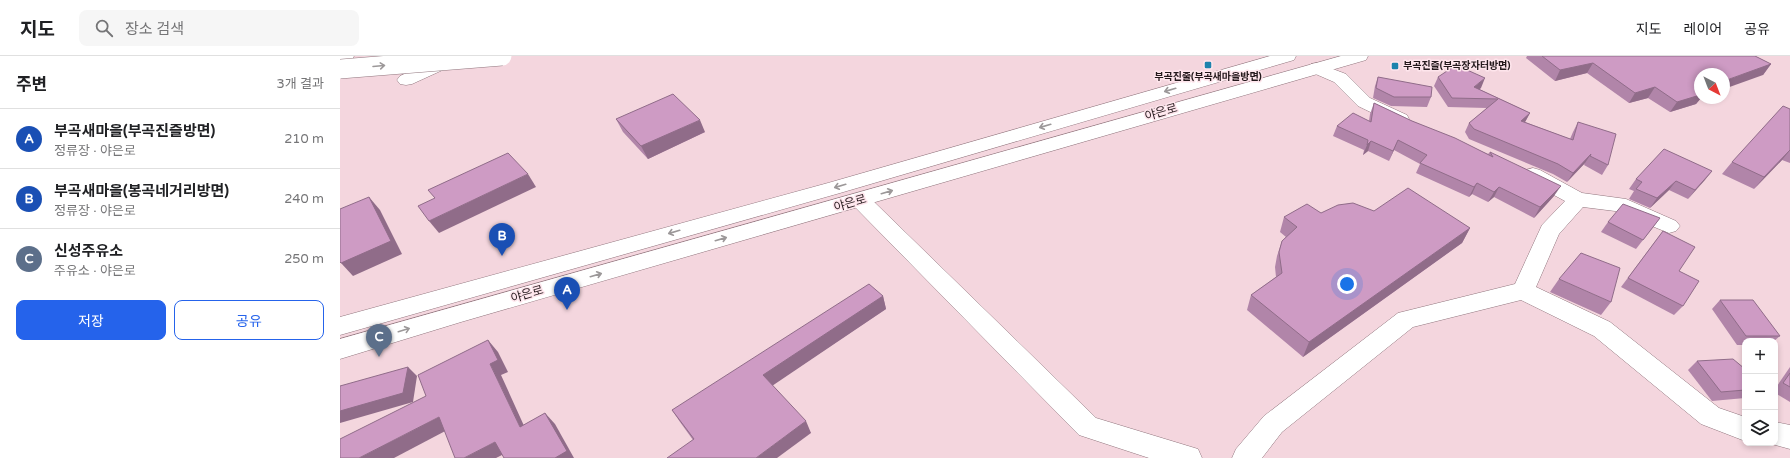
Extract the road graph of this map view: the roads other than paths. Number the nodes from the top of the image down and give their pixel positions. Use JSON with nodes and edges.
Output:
{"nodes":[{"id":1,"x":346,"y":56,"type":"edge"},
{"id":2,"x":459,"y":56,"type":"edge"},
{"id":3,"x":502,"y":56,"type":"edge"},
{"id":4,"x":1288,"y":56,"type":"edge"},
{"id":5,"x":1360,"y":56,"type":"edge"},
{"id":6,"x":340,"y":58,"type":"edge"},
{"id":7,"x":1316,"y":68,"type":"junction"},
{"id":8,"x":340,"y":69,"type":"edge"},
{"id":9,"x":406,"y":80,"type":"dead end"},
{"id":10,"x":1416,"y":126,"type":"edge"},
{"id":11,"x":1518,"y":168,"type":"edge"},
{"id":12,"x":1578,"y":199,"type":"junction"},
{"id":13,"x":860,"y":200,"type":"junction"},
{"id":14,"x":1669,"y":226,"type":"dead end"},
{"id":15,"x":1523,"y":291,"type":"junction"},
{"id":16,"x":340,"y":326,"type":"edge"},
{"id":17,"x":340,"y":349,"type":"edge"},
{"id":18,"x":1742,"y":428,"type":"edge"},
{"id":19,"x":1778,"y":435,"type":"edge"},
{"id":20,"x":1790,"y":437,"type":"edge"},
{"id":21,"x":1188,"y":458,"type":"edge"},
{"id":22,"x":1246,"y":458,"type":"edge"}],
"edges":[{"from":1,"to":6,"type":"main road"},
{"from":2,"to":9,"type":"main road"},
{"from":8,"to":3,"type":"main road","one_way":true,"bridge":true},
{"from":4,"to":16,"type":"main road","name":"야은로","one_way":true},
{"from":5,"to":7,"type":"main road","name":"야은로"},
{"from":7,"to":10,"type":"main road"},
{"from":13,"to":7,"type":"main road","name":"야은로","one_way":true},
{"from":11,"to":12,"type":"main road"},
{"from":12,"to":14,"type":"main road"},
{"from":12,"to":15,"type":"main road"},
{"from":17,"to":13,"type":"main road","name":"야은로","one_way":true},
{"from":13,"to":21,"type":"main road"},
{"from":15,"to":18,"type":"main road"},
{"from":15,"to":22,"type":"main road"},
{"from":19,"to":20,"type":"main road"}]}
